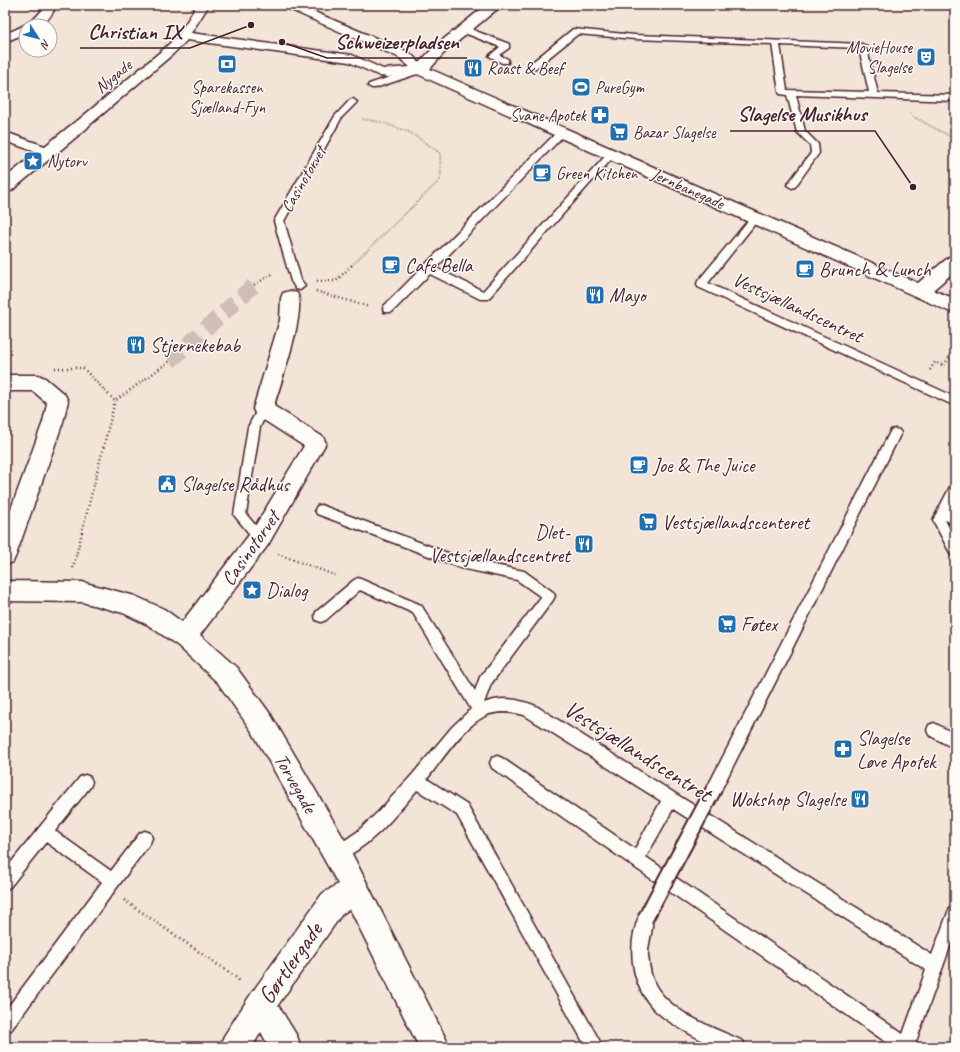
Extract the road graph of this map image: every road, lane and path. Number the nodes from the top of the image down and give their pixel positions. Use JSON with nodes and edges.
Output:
{"nodes":[{"id":1,"x":51,"y":5,"type":"edge"},
{"id":2,"x":203,"y":5,"type":"edge"},
{"id":3,"x":288,"y":5,"type":"edge"},
{"id":4,"x":495,"y":5,"type":"edge"},
{"id":5,"x":43,"y":18,"type":"edge"},
{"id":6,"x":465,"y":30,"type":"junction"},
{"id":7,"x":18,"y":32,"type":"edge"},
{"id":8,"x":184,"y":36,"type":"junction"},
{"id":9,"x":5,"y":38,"type":"edge"},
{"id":10,"x":776,"y":42,"type":"junction"},
{"id":11,"x":505,"y":61,"type":"dead end"},
{"id":12,"x":533,"y":66,"type":"dead end"},
{"id":13,"x":420,"y":70,"type":"junction"},
{"id":14,"x":372,"y":86,"type":"dead end"},
{"id":15,"x":791,"y":92,"type":"junction"},
{"id":16,"x":874,"y":95,"type":"junction"},
{"id":17,"x":903,"y":96,"type":"junction"},
{"id":18,"x":955,"y":98,"type":"edge"},
{"id":19,"x":353,"y":102,"type":"dead end"},
{"id":20,"x":339,"y":116,"type":"junction"},
{"id":21,"x":81,"y":125,"type":"joint"},
{"id":22,"x":562,"y":132,"type":"junction"},
{"id":23,"x":5,"y":136,"type":"edge"},
{"id":24,"x":955,"y":139,"type":"edge"},
{"id":25,"x":48,"y":152,"type":"junction"},
{"id":26,"x":612,"y":154,"type":"junction"},
{"id":27,"x":792,"y":185,"type":"dead end"},
{"id":28,"x":5,"y":187,"type":"edge"},
{"id":29,"x":755,"y":218,"type":"junction"},
{"id":30,"x":955,"y":262,"type":"edge"},
{"id":31,"x":429,"y":269,"type":"junction"},
{"id":32,"x":296,"y":288,"type":"junction"},
{"id":33,"x":920,"y":291,"type":"junction"},
{"id":34,"x":955,"y":307,"type":"edge"},
{"id":35,"x":371,"y":308,"type":"dead end"},
{"id":36,"x":388,"y":310,"type":"dead end"},
{"id":37,"x":951,"y":354,"type":"dead end"},
{"id":38,"x":170,"y":361,"type":"tunnel mouth"},
{"id":39,"x":53,"y":368,"type":"dead end"},
{"id":40,"x":5,"y":382,"type":"edge"},
{"id":41,"x":920,"y":386,"type":"junction"},
{"id":42,"x":115,"y":401,"type":"junction"},
{"id":43,"x":955,"y":402,"type":"edge"},
{"id":44,"x":263,"y":409,"type":"junction"},
{"id":45,"x":895,"y":433,"type":"dead end"},
{"id":46,"x":955,"y":488,"type":"edge"},
{"id":47,"x":321,"y":510,"type":"dead end"},
{"id":48,"x":943,"y":513,"type":"junction"},
{"id":49,"x":955,"y":519,"type":"edge"},
{"id":50,"x":258,"y":542,"type":"junction"},
{"id":51,"x":955,"y":551,"type":"edge"},
{"id":52,"x":5,"y":555,"type":"edge"},
{"id":53,"x":358,"y":584,"type":"junction"},
{"id":54,"x":5,"y":591,"type":"edge"},
{"id":55,"x":75,"y":592,"type":"junction"},
{"id":56,"x":321,"y":616,"type":"dead end"},
{"id":57,"x":185,"y":638,"type":"junction"},
{"id":58,"x":478,"y":708,"type":"junction"},
{"id":59,"x":934,"y":730,"type":"dead end"},
{"id":60,"x":955,"y":742,"type":"edge"},
{"id":61,"x":497,"y":764,"type":"dead end"},
{"id":62,"x":416,"y":781,"type":"junction"},
{"id":63,"x":85,"y":782,"type":"dead end"},
{"id":64,"x":670,"y":799,"type":"junction"},
{"id":65,"x":44,"y":832,"type":"junction"},
{"id":66,"x":145,"y":838,"type":"dead end"},
{"id":67,"x":337,"y":854,"type":"junction"},
{"id":68,"x":637,"y":860,"type":"junction"},
{"id":69,"x":113,"y":881,"type":"junction"},
{"id":70,"x":5,"y":882,"type":"edge"},
{"id":71,"x":355,"y":889,"type":"junction"},
{"id":72,"x":955,"y":912,"type":"edge"},
{"id":73,"x":936,"y":967,"type":"junction"},
{"id":74,"x":260,"y":1004,"type":"junction"},
{"id":75,"x":5,"y":1024,"type":"edge"},
{"id":76,"x":906,"y":1046,"type":"edge"},
{"id":77,"x":235,"y":1047,"type":"edge"},
{"id":78,"x":286,"y":1047,"type":"edge"},
{"id":79,"x":435,"y":1047,"type":"edge"},
{"id":80,"x":595,"y":1047,"type":"edge"},
{"id":81,"x":737,"y":1047,"type":"edge"}],
"edges":[{"from":1,"to":5,"type":"street"},
{"from":2,"to":8,"type":"street","name":"Nygade"},
{"from":3,"to":13,"type":"street"},
{"from":4,"to":6,"type":"street"},
{"from":6,"to":11,"type":"lane"},
{"from":6,"to":13,"type":"street"},
{"from":7,"to":9,"type":"street"},
{"from":8,"to":13,"type":"street"},
{"from":8,"to":21,"type":"street","name":"Nygade"},
{"from":10,"to":12,"type":"lane"},
{"from":10,"to":15,"type":"lane"},
{"from":10,"to":16,"type":"lane"},
{"from":13,"to":14,"type":"lane"},
{"from":13,"to":22,"type":"street","name":"Jernbanegade"},
{"from":15,"to":16,"type":"lane"},
{"from":15,"to":27,"type":"lane"},
{"from":16,"to":17,"type":"lane"},
{"from":17,"to":18,"type":"lane"},
{"from":17,"to":24,"type":"path"},
{"from":19,"to":20,"type":"lane","name":"Casinotorvet"},
{"from":20,"to":32,"type":"lane","name":"Casinotorvet"},
{"from":20,"to":32,"type":"path"},
{"from":21,"to":25,"type":"street"},
{"from":22,"to":26,"type":"street","name":"Jernbanegade"},
{"from":22,"to":31,"type":"lane"},
{"from":23,"to":25,"type":"street"},
{"from":25,"to":28,"type":"street"},
{"from":26,"to":29,"type":"street","name":"Jernbanegade"},
{"from":26,"to":31,"type":"lane"},
{"from":29,"to":33,"type":"street","name":"Jernbanegade"},
{"from":29,"to":41,"type":"lane","name":"Vestsjællandscentret"},
{"from":30,"to":33,"type":"street"},
{"from":31,"to":36,"type":"lane"},
{"from":32,"to":35,"type":"path"},
{"from":32,"to":44,"type":"street","name":"Casinotorvet"},
{"from":33,"to":34,"type":"street","name":"Jernbanegade"},
{"from":37,"to":41,"type":"path"},
{"from":38,"to":42,"type":"path"},
{"from":39,"to":42,"type":"path"},
{"from":40,"to":52,"type":"street"},
{"from":41,"to":43,"type":"lane","name":"Vestsjællandscentret"},
{"from":42,"to":55,"type":"path"},
{"from":44,"to":50,"type":"lane"},
{"from":44,"to":50,"type":"street","name":"Casinotorvet"},
{"from":45,"to":81,"type":"lane","bridge":true},
{"from":46,"to":48,"type":"lane"},
{"from":47,"to":58,"type":"lane"},
{"from":48,"to":49,"type":"lane"},
{"from":48,"to":51,"type":"lane"},
{"from":50,"to":53,"type":"path"},
{"from":50,"to":57,"type":"street","name":"Casinotorvet"},
{"from":53,"to":56,"type":"lane"},
{"from":53,"to":58,"type":"lane"},
{"from":54,"to":55,"type":"street","name":"Torvegade"},
{"from":55,"to":57,"type":"street","name":"Torvegade"},
{"from":57,"to":67,"type":"street","name":"Torvegade"},
{"from":58,"to":62,"type":"lane","name":"Vestsjællandscentret"},
{"from":58,"to":64,"type":"lane","name":"Vestsjællandscentret"},
{"from":59,"to":60,"type":"lane"},
{"from":61,"to":68,"type":"lane"},
{"from":62,"to":67,"type":"lane","name":"Vestsjællandscentret"},
{"from":62,"to":80,"type":"lane"},
{"from":63,"to":65,"type":"lane"},
{"from":64,"to":68,"type":"lane"},
{"from":64,"to":73,"type":"lane","name":"Vestsjællandscentret"},
{"from":65,"to":69,"type":"lane"},
{"from":65,"to":70,"type":"lane"},
{"from":66,"to":69,"type":"lane"},
{"from":67,"to":71,"type":"street","name":"Torvegade"},
{"from":68,"to":76,"type":"lane"},
{"from":69,"to":74,"type":"path"},
{"from":69,"to":75,"type":"lane"},
{"from":71,"to":74,"type":"street","name":"Gørtlergade"},
{"from":71,"to":79,"type":"street","name":"Torvegade"},
{"from":72,"to":73,"type":"lane"},
{"from":73,"to":76,"type":"lane"},
{"from":74,"to":77,"type":"street","name":"Gørtlergade"},
{"from":74,"to":78,"type":"street"}]}
